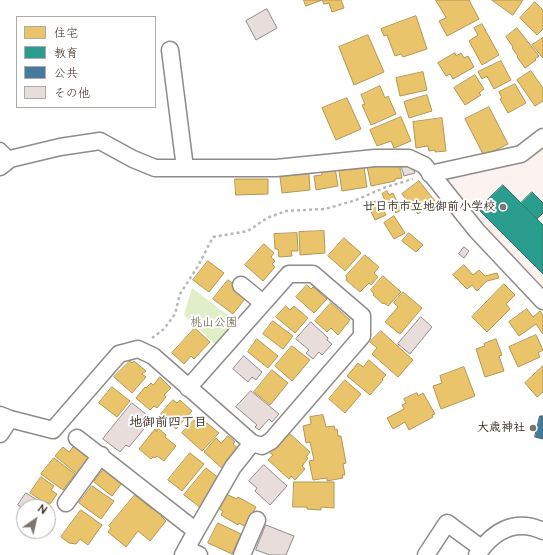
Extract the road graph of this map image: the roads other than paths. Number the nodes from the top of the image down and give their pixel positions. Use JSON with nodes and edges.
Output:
{"nodes":[{"id":1,"x":170,"y":50,"type":"dead end"},
{"id":2,"x":543,"y":137,"type":"edge"},
{"id":3,"x":3,"y":158,"type":"edge"},
{"id":4,"x":185,"y":168,"type":"junction"},
{"id":5,"x":430,"y":174,"type":"junction"},
{"id":6,"x":241,"y":285,"type":"dead end"},
{"id":7,"x":543,"y":301,"type":"edge"},
{"id":8,"x":263,"y":303,"type":"junction"},
{"id":9,"x":188,"y":388,"type":"junction"},
{"id":10,"x":5,"y":417,"type":"edge"},
{"id":11,"x":0,"y":434,"type":"edge"},
{"id":12,"x":77,"y":438,"type":"dead end"},
{"id":13,"x":252,"y":443,"type":"junction"},
{"id":14,"x":101,"y":455,"type":"junction"},
{"id":15,"x":66,"y":503,"type":"dead end"},
{"id":16,"x":256,"y":520,"type":"dead end"},
{"id":17,"x":196,"y":530,"type":"junction"},
{"id":18,"x":543,"y":531,"type":"edge"},
{"id":19,"x":479,"y":551,"type":"edge"},
{"id":20,"x":189,"y":553,"type":"edge"},
{"id":21,"x":242,"y":555,"type":"edge"},
{"id":22,"x":426,"y":555,"type":"edge"}],
"edges":[{"from":1,"to":4,"type":"street"},
{"from":2,"to":5,"type":"street"},
{"from":3,"to":4,"type":"street"},
{"from":4,"to":5,"type":"street"},
{"from":5,"to":7,"type":"street"},
{"from":6,"to":8,"type":"street"},
{"from":8,"to":9,"type":"street"},
{"from":8,"to":13,"type":"street"},
{"from":9,"to":10,"type":"street"},
{"from":9,"to":13,"type":"street"},
{"from":10,"to":11,"type":"street"},
{"from":12,"to":14,"type":"street"},
{"from":13,"to":17,"type":"street"},
{"from":14,"to":15,"type":"street"},
{"from":14,"to":17,"type":"street"},
{"from":16,"to":21,"type":"street"},
{"from":17,"to":20,"type":"street"},
{"from":18,"to":19,"type":"street"},
{"from":19,"to":22,"type":"street"}]}
